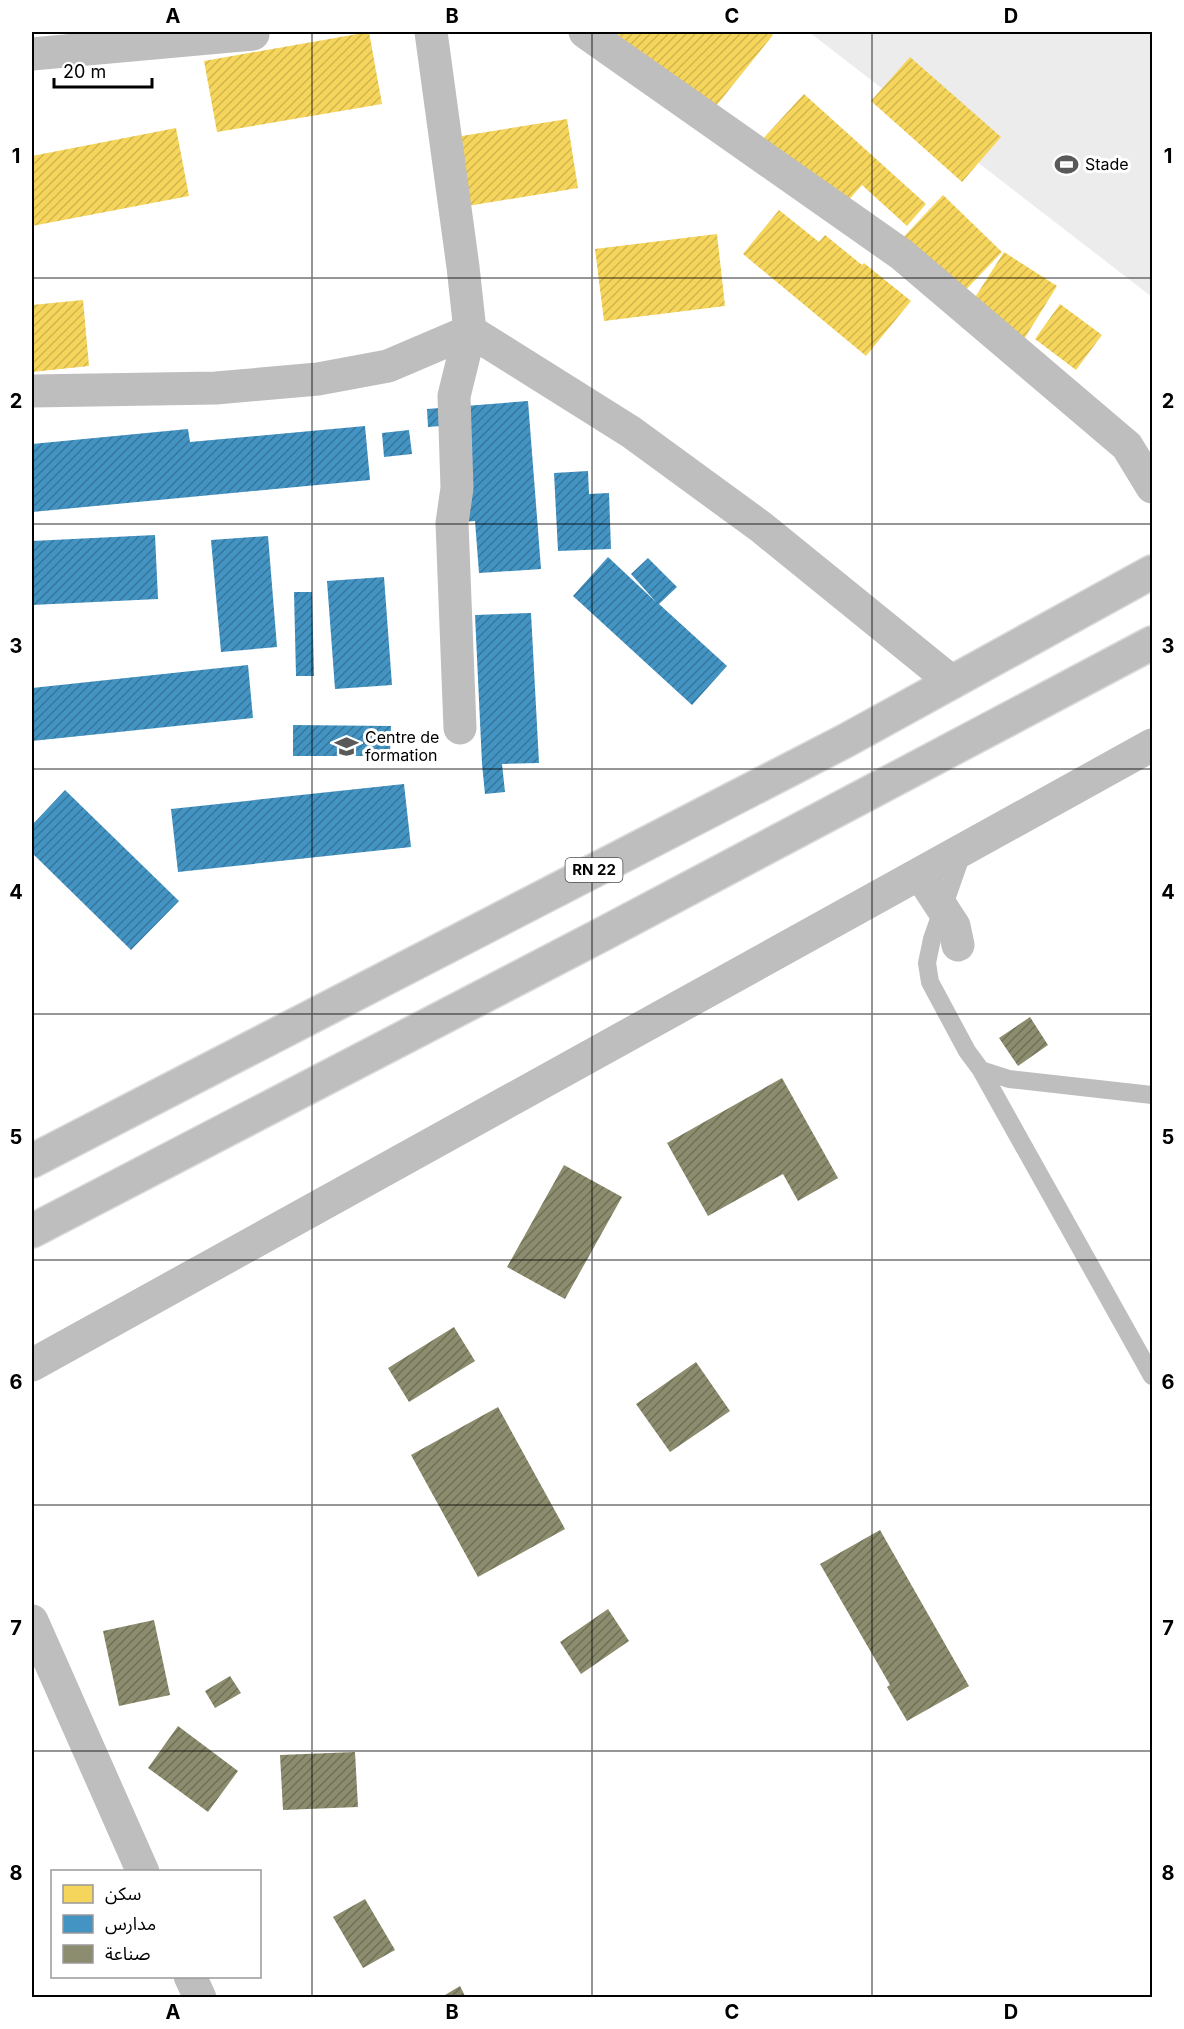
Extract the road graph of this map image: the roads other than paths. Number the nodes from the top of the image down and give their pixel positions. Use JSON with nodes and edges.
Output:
{"nodes":[{"id":1,"x":431,"y":32,"type":"edge"},
{"id":2,"x":585,"y":32,"type":"edge"},
{"id":3,"x":253,"y":34,"type":"dead end"},
{"id":4,"x":32,"y":54,"type":"edge"},
{"id":5,"x":470,"y":331,"type":"junction"},
{"id":6,"x":32,"y":391,"type":"edge"},
{"id":7,"x":1152,"y":487,"type":"edge"},
{"id":8,"x":1152,"y":572,"type":"edge"},
{"id":9,"x":1152,"y":642,"type":"edge"},
{"id":10,"x":952,"y":682,"type":"junction"},
{"id":11,"x":460,"y":728,"type":"dead end"},
{"id":12,"x":1152,"y":745,"type":"edge"},
{"id":13,"x":963,"y":850,"type":"junction"},
{"id":14,"x":920,"y":874,"type":"junction"},
{"id":15,"x":943,"y":909,"type":"junction"},
{"id":16,"x":958,"y":945,"type":"dead end"},
{"id":17,"x":981,"y":1070,"type":"junction"},
{"id":18,"x":1152,"y":1095,"type":"edge"},
{"id":19,"x":32,"y":1161,"type":"edge"},
{"id":20,"x":32,"y":1231,"type":"edge"},
{"id":21,"x":32,"y":1365,"type":"edge"},
{"id":22,"x":1152,"y":1376,"type":"edge"},
{"id":23,"x":32,"y":1621,"type":"edge"},
{"id":24,"x":143,"y":1870,"type":"edge"},
{"id":25,"x":190,"y":1978,"type":"edge"},
{"id":26,"x":200,"y":1998,"type":"edge"}],
"edges":[{"from":1,"to":5,"type":"main road"},
{"from":2,"to":7,"type":"main road"},
{"from":3,"to":4,"type":"main road"},
{"from":5,"to":6,"type":"main road"},
{"from":5,"to":10,"type":"main road"},
{"from":5,"to":11,"type":"main road"},
{"from":8,"to":10,"type":"main road","number":"RN 22"},
{"from":9,"to":20,"type":"main road"},
{"from":10,"to":19,"type":"main road","number":"RN 22"},
{"from":12,"to":13,"type":"main road"},
{"from":13,"to":14,"type":"main road"},
{"from":13,"to":15,"type":"lane"},
{"from":14,"to":15,"type":"main road"},
{"from":14,"to":21,"type":"main road"},
{"from":15,"to":16,"type":"main road"},
{"from":15,"to":17,"type":"lane"},
{"from":17,"to":18,"type":"lane"},
{"from":17,"to":22,"type":"lane"},
{"from":23,"to":24,"type":"main road"},
{"from":25,"to":26,"type":"main road"}]}
